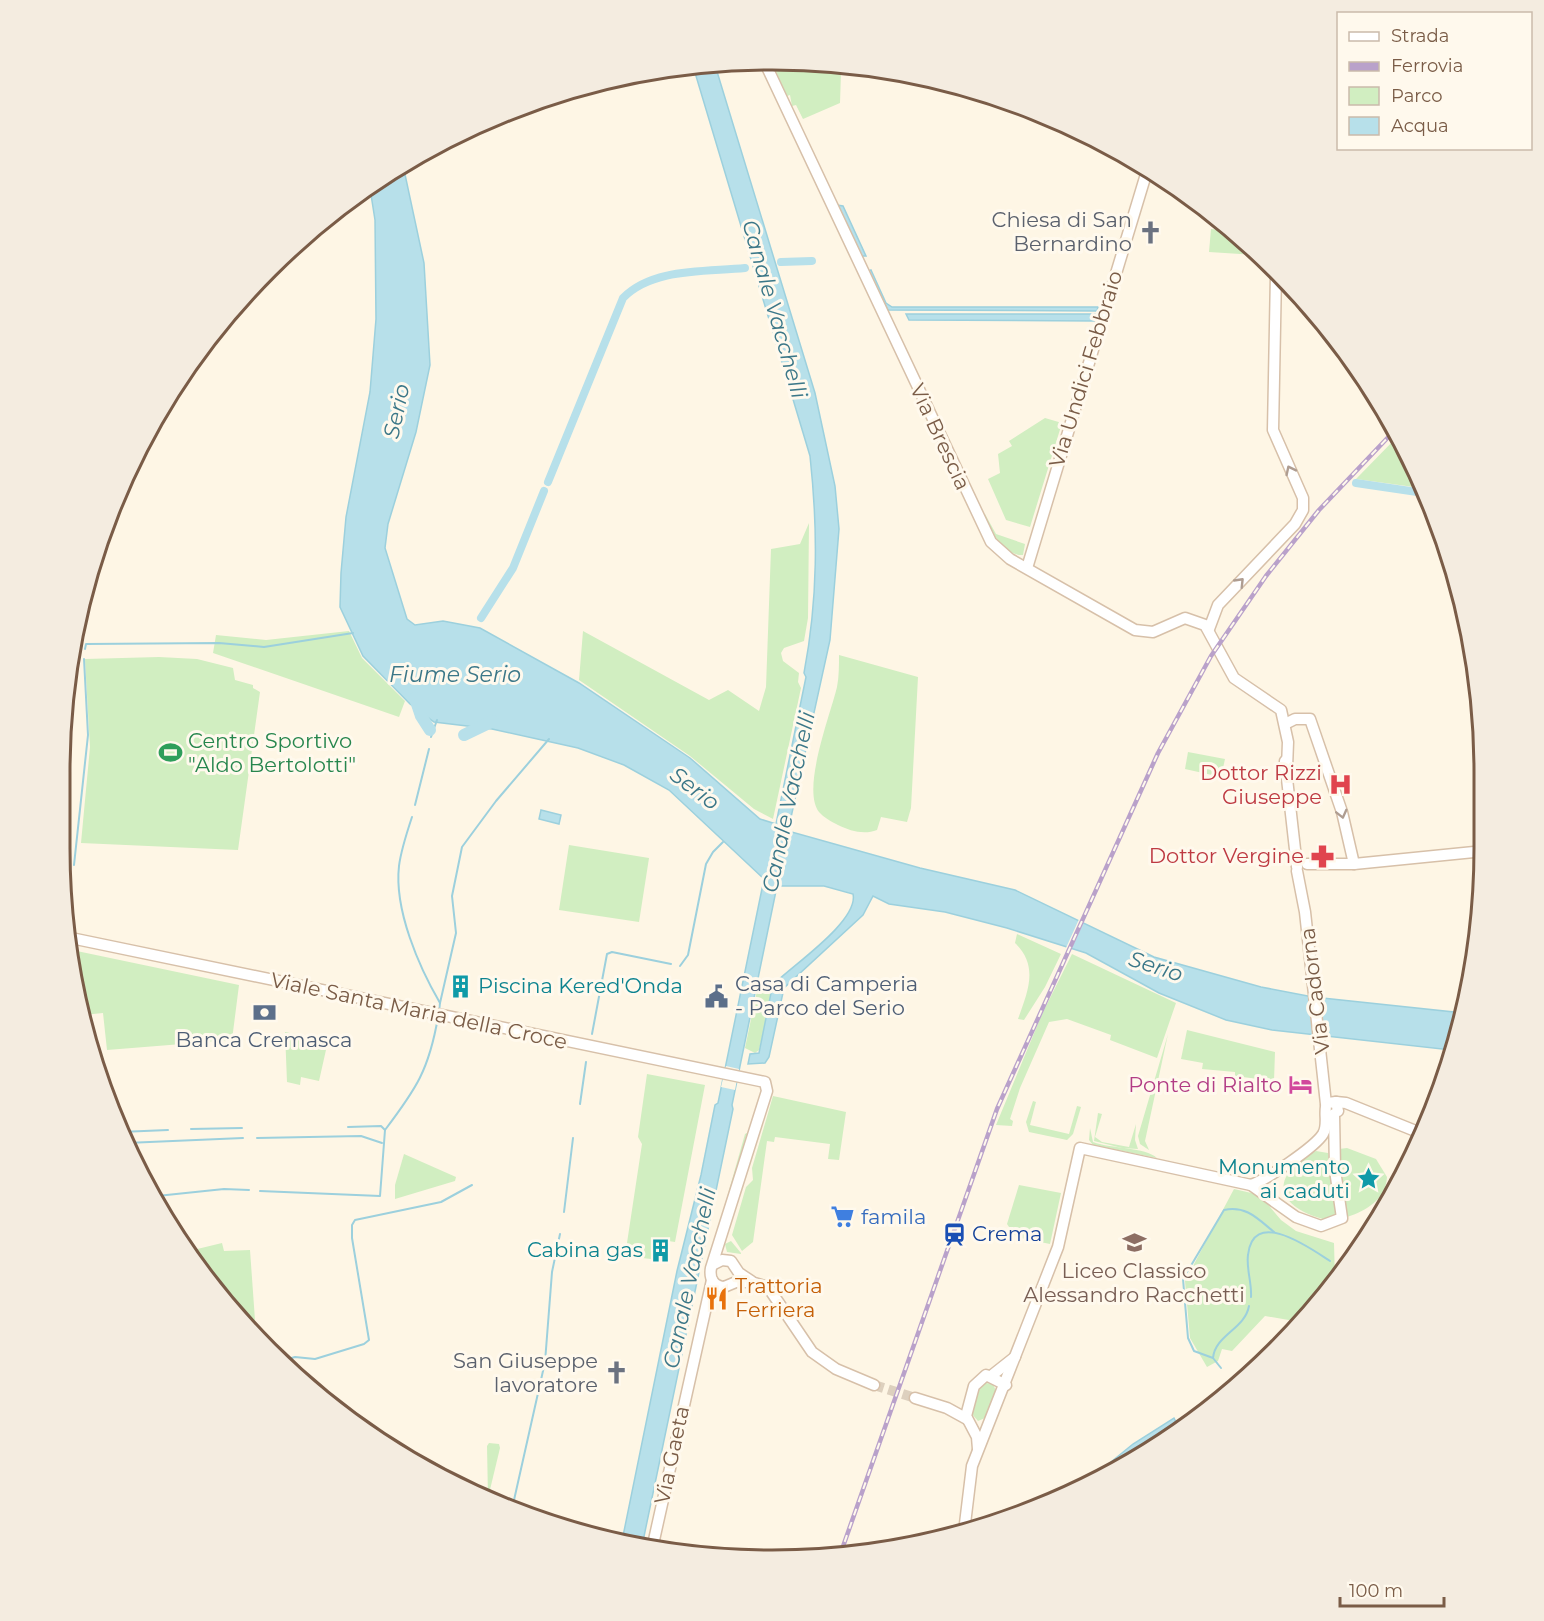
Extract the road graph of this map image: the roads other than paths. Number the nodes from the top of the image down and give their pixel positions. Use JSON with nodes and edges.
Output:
{"nodes":[{"id":1,"x":768,"y":70,"type":"edge"},
{"id":2,"x":1145,"y":178,"type":"edge"},
{"id":3,"x":1276,"y":284,"type":"edge"},
{"id":4,"x":1027,"y":568,"type":"junction"},
{"id":5,"x":1209,"y":629,"type":"junction"},
{"id":6,"x":1267,"y":702,"type":"junction"},
{"id":7,"x":1285,"y":723,"type":"junction"},
{"id":8,"x":1287,"y":768,"type":"junction"},
{"id":9,"x":1474,"y":852,"type":"edge"},
{"id":10,"x":1354,"y":864,"type":"junction"},
{"id":11,"x":1303,"y":868,"type":"junction"},
{"id":12,"x":77,"y":939,"type":"edge"},
{"id":13,"x":1332,"y":1107,"type":"junction"},
{"id":14,"x":1414,"y":1130,"type":"edge"},
{"id":15,"x":1251,"y":1185,"type":"junction"},
{"id":16,"x":720,"y":1243,"type":"junction"},
{"id":17,"x":727,"y":1260,"type":"junction"},
{"id":18,"x":714,"y":1264,"type":"junction"},
{"id":19,"x":737,"y":1277,"type":"junction"},
{"id":20,"x":712,"y":1285,"type":"junction"},
{"id":21,"x":1015,"y":1356,"type":"junction"},
{"id":22,"x":999,"y":1381,"type":"junction"},
{"id":23,"x":874,"y":1385,"type":"tunnel mouth"},
{"id":24,"x":915,"y":1398,"type":"tunnel mouth"},
{"id":25,"x":967,"y":1405,"type":"junction"},
{"id":26,"x":947,"y":1408,"type":"junction"},
{"id":27,"x":991,"y":1416,"type":"junction"},
{"id":28,"x":968,"y":1420,"type":"junction"},
{"id":29,"x":978,"y":1449,"type":"junction"},
{"id":30,"x":965,"y":1523,"type":"edge"},
{"id":31,"x":654,"y":1540,"type":"edge"}],
"edges":[{"from":1,"to":4,"type":"street","name":"Via Brescia"},
{"from":2,"to":4,"type":"street","name":"Via Undici Febbraio"},
{"from":5,"to":3,"type":"street","one_way":true},
{"from":4,"to":5,"type":"street","name":"Via Brescia"},
{"from":5,"to":6,"type":"street","name":"Via Cadorna"},
{"from":6,"to":7,"type":"street","name":"Via Cadorna"},
{"from":6,"to":8,"type":"street","name":"Via Cadorna"},
{"from":7,"to":8,"type":"street","name":"Via Cadorna"},
{"from":7,"to":10,"type":"street","one_way":true},
{"from":8,"to":11,"type":"street","name":"Via Cadorna"},
{"from":9,"to":10,"type":"street"},
{"from":10,"to":11,"type":"street"},
{"from":11,"to":13,"type":"street","name":"Via Cadorna"},
{"from":12,"to":16,"type":"street","name":"Viale Santa Maria della Croce"},
{"from":13,"to":14,"type":"street"},
{"from":13,"to":15,"type":"street"},
{"from":13,"to":15,"type":"street","name":"Via Cadorna"},
{"from":15,"to":21,"type":"street"},
{"from":16,"to":17,"type":"street"},
{"from":16,"to":18,"type":"street"},
{"from":17,"to":18,"type":"street"},
{"from":17,"to":19,"type":"street"},
{"from":18,"to":20,"type":"street"},
{"from":19,"to":20,"type":"street"},
{"from":19,"to":23,"type":"street"},
{"from":20,"to":31,"type":"street","name":"Via Gaeta"},
{"from":21,"to":22,"type":"street"},
{"from":21,"to":22,"type":"street"},
{"from":22,"to":25,"type":"street"},
{"from":22,"to":27,"type":"street"},
{"from":24,"to":26,"type":"street"},
{"from":25,"to":26,"type":"street"},
{"from":25,"to":28,"type":"street"},
{"from":26,"to":28,"type":"street"},
{"from":27,"to":28,"type":"street"},
{"from":27,"to":29,"type":"street"},
{"from":28,"to":29,"type":"street"},
{"from":29,"to":30,"type":"street"}]}
